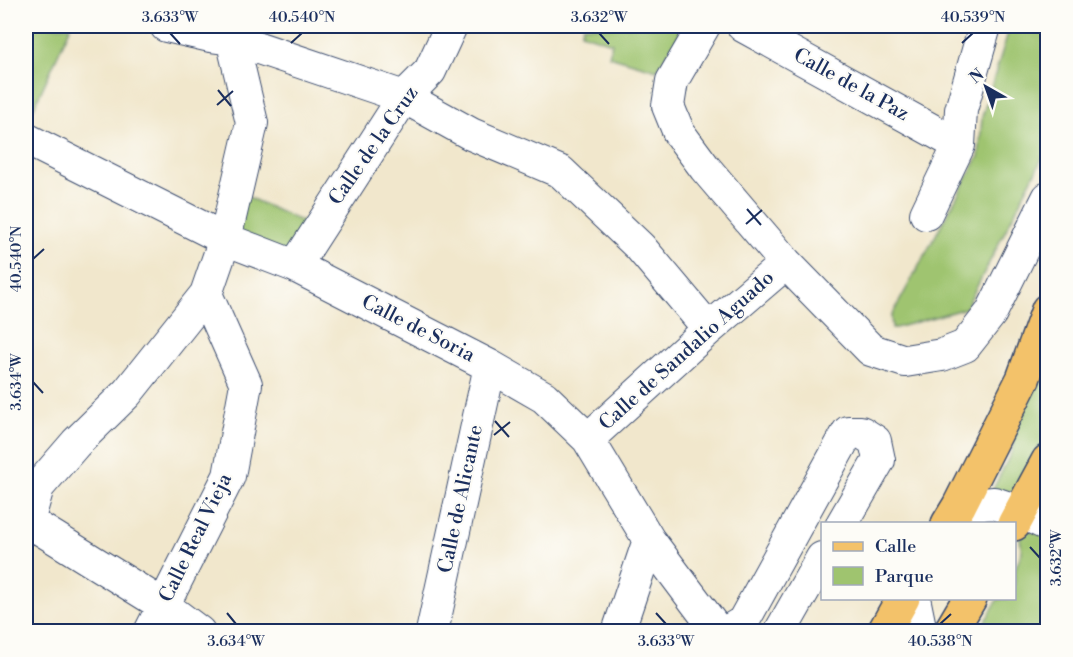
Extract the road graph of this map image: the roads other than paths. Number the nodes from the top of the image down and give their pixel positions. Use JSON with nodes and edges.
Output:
{"nodes":[{"id":1,"x":166,"y":26,"type":"edge"},
{"id":2,"x":451,"y":26,"type":"edge"},
{"id":3,"x":704,"y":26,"type":"edge"},
{"id":4,"x":743,"y":26,"type":"edge"},
{"id":5,"x":985,"y":26,"type":"edge"},
{"id":6,"x":234,"y":32,"type":"edge"},
{"id":7,"x":404,"y":97,"type":"junction"},
{"id":8,"x":26,"y":139,"type":"edge"},
{"id":9,"x":959,"y":145,"type":"junction"},
{"id":10,"x":1047,"y":198,"type":"edge"},
{"id":11,"x":926,"y":214,"type":"dead end"},
{"id":12,"x":225,"y":239,"type":"junction"},
{"id":13,"x":786,"y":263,"type":"junction"},
{"id":14,"x":295,"y":266,"type":"junction"},
{"id":15,"x":206,"y":294,"type":"junction"},
{"id":16,"x":1047,"y":310,"type":"edge"},
{"id":17,"x":709,"y":329,"type":"junction"},
{"id":18,"x":490,"y":366,"type":"junction"},
{"id":19,"x":588,"y":439,"type":"junction"},
{"id":20,"x":1047,"y":460,"type":"edge"},
{"id":21,"x":954,"y":515,"type":"edge"},
{"id":22,"x":1027,"y":520,"type":"edge"},
{"id":23,"x":843,"y":522,"type":"edge"},
{"id":24,"x":26,"y":524,"type":"edge"},
{"id":25,"x":649,"y":540,"type":"junction"},
{"id":26,"x":821,"y":560,"type":"edge"},
{"id":27,"x":902,"y":600,"type":"edge"},
{"id":28,"x":914,"y":600,"type":"edge"},
{"id":29,"x":969,"y":600,"type":"edge"},
{"id":30,"x":156,"y":618,"type":"edge"},
{"id":31,"x":717,"y":631,"type":"edge"},
{"id":32,"x":199,"y":632,"type":"edge"},
{"id":33,"x":432,"y":632,"type":"edge"},
{"id":34,"x":618,"y":632,"type":"edge"},
{"id":35,"x":780,"y":632,"type":"edge"},
{"id":36,"x":884,"y":632,"type":"edge"},
{"id":37,"x":921,"y":632,"type":"edge"},
{"id":38,"x":951,"y":632,"type":"edge"}],
"edges":[{"from":1,"to":6,"type":"street"},
{"from":2,"to":7,"type":"street","name":"Calle de la Cruz"},
{"from":3,"to":13,"type":"street"},
{"from":4,"to":9,"type":"street","name":"Calle de la Paz"},
{"from":5,"to":9,"type":"street"},
{"from":6,"to":7,"type":"street"},
{"from":6,"to":12,"type":"street"},
{"from":7,"to":14,"type":"street","name":"Calle de la Cruz"},
{"from":7,"to":17,"type":"street"},
{"from":8,"to":12,"type":"street","name":"Calle de Soria"},
{"from":9,"to":11,"type":"street"},
{"from":10,"to":13,"type":"street"},
{"from":12,"to":14,"type":"street","name":"Calle de Soria"},
{"from":12,"to":15,"type":"street"},
{"from":13,"to":17,"type":"street","name":"Calle de Sandalio Aguado"},
{"from":14,"to":18,"type":"street","name":"Calle de Soria"},
{"from":15,"to":24,"type":"street"},
{"from":15,"to":30,"type":"street","name":"Calle Real Vieja"},
{"from":16,"to":21,"type":"main road"},
{"from":17,"to":19,"type":"street","name":"Calle de Sandalio Aguado"},
{"from":18,"to":19,"type":"street","name":"Calle de Soria"},
{"from":18,"to":33,"type":"street","name":"Calle de Alicante"},
{"from":19,"to":25,"type":"street","name":"Calle de Soria"},
{"from":20,"to":22,"type":"main road"},
{"from":21,"to":22,"type":"street"},
{"from":23,"to":31,"type":"street","name":"Calle de Soria"},
{"from":24,"to":30,"type":"street"},
{"from":25,"to":31,"type":"street","name":"Calle de Soria"},
{"from":25,"to":34,"type":"street"},
{"from":26,"to":35,"type":"street"},
{"from":27,"to":36,"type":"main road"},
{"from":28,"to":37,"type":"street"},
{"from":29,"to":38,"type":"main road"},
{"from":30,"to":32,"type":"street"}]}
